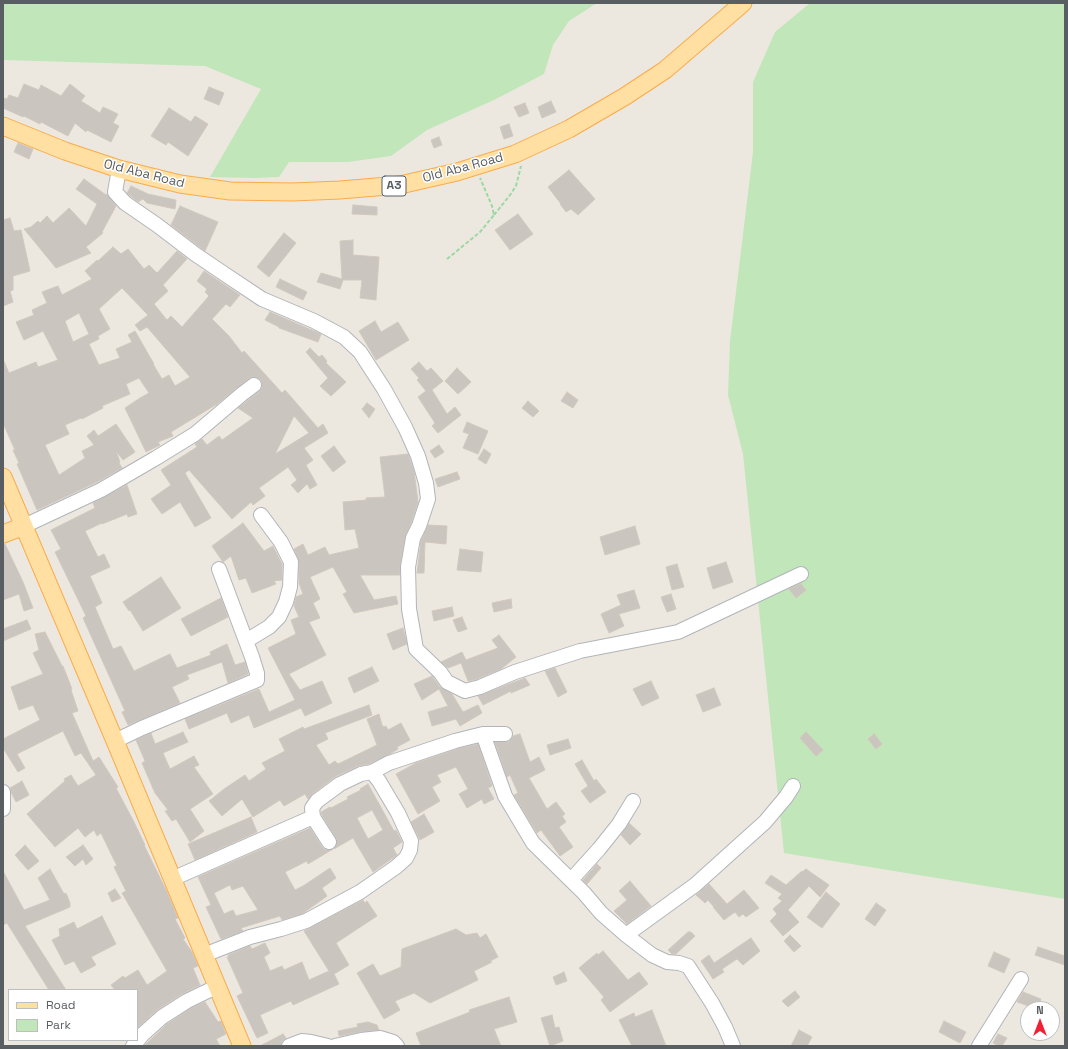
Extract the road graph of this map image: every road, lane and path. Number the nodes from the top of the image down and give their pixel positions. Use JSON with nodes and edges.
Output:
{"nodes":[{"id":1,"x":743,"y":3,"type":"edge"},
{"id":2,"x":3,"y":126,"type":"edge"},
{"id":3,"x":521,"y":166,"type":"dead end"},
{"id":4,"x":119,"y":169,"type":"junction"},
{"id":5,"x":479,"y":177,"type":"dead end"},
{"id":6,"x":494,"y":215,"type":"junction"},
{"id":7,"x":447,"y":259,"type":"dead end"},
{"id":8,"x":254,"y":385,"type":"dead end"},
{"id":9,"x":3,"y":477,"type":"edge"},
{"id":10,"x":261,"y":515,"type":"dead end"},
{"id":11,"x":24,"y":526,"type":"junction"},
{"id":12,"x":3,"y":534,"type":"edge"},
{"id":13,"x":219,"y":569,"type":"dead end"},
{"id":14,"x":801,"y":574,"type":"dead end"},
{"id":15,"x":246,"y":641,"type":"junction"},
{"id":16,"x":483,"y":734,"type":"junction"},
{"id":17,"x":505,"y":734,"type":"dead end"},
{"id":18,"x":115,"y":741,"type":"junction"},
{"id":19,"x":372,"y":772,"type":"junction"},
{"id":20,"x":793,"y":786,"type":"dead end"},
{"id":21,"x":3,"y":792,"type":"edge"},
{"id":22,"x":633,"y":801,"type":"dead end"},
{"id":23,"x":3,"y":809,"type":"edge"},
{"id":24,"x":313,"y":818,"type":"junction"},
{"id":25,"x":329,"y":842,"type":"dead end"},
{"id":26,"x":172,"y":879,"type":"junction"},
{"id":27,"x":571,"y":880,"type":"junction"},
{"id":28,"x":626,"y":935,"type":"junction"},
{"id":29,"x":204,"y":955,"type":"junction"},
{"id":30,"x":1021,"y":978,"type":"dead end"},
{"id":31,"x":218,"y":986,"type":"junction"},
{"id":32,"x":138,"y":1040,"type":"edge"},
{"id":33,"x":242,"y":1046,"type":"edge"},
{"id":34,"x":289,"y":1046,"type":"edge"},
{"id":35,"x":328,"y":1046,"type":"edge"},
{"id":36,"x":335,"y":1046,"type":"edge"},
{"id":37,"x":397,"y":1046,"type":"edge"},
{"id":38,"x":732,"y":1046,"type":"edge"},
{"id":39,"x":979,"y":1046,"type":"edge"}],
"edges":[{"from":1,"to":4,"type":"main road","name":"Old Aba Road","number":"A3"},
{"from":2,"to":4,"type":"main road","name":"Old Aba Road","number":"A3"},
{"from":3,"to":6,"type":"path"},
{"from":4,"to":14,"type":"street"},
{"from":5,"to":6,"type":"path"},
{"from":6,"to":7,"type":"path"},
{"from":8,"to":11,"type":"street"},
{"from":9,"to":11,"type":"main road"},
{"from":10,"to":15,"type":"street"},
{"from":11,"to":12,"type":"main road"},
{"from":11,"to":18,"type":"main road"},
{"from":13,"to":15,"type":"street"},
{"from":15,"to":18,"type":"street"},
{"from":16,"to":17,"type":"street"},
{"from":16,"to":19,"type":"street"},
{"from":16,"to":27,"type":"street"},
{"from":18,"to":26,"type":"main road"},
{"from":19,"to":24,"type":"street"},
{"from":19,"to":29,"type":"street"},
{"from":20,"to":28,"type":"street"},
{"from":21,"to":23,"type":"street"},
{"from":22,"to":27,"type":"street"},
{"from":24,"to":25,"type":"street"},
{"from":24,"to":26,"type":"street"},
{"from":26,"to":29,"type":"main road"},
{"from":27,"to":28,"type":"street"},
{"from":28,"to":38,"type":"street"},
{"from":29,"to":31,"type":"main road"},
{"from":30,"to":39,"type":"street"},
{"from":31,"to":32,"type":"street"},
{"from":31,"to":33,"type":"main road"},
{"from":34,"to":35,"type":"street"},
{"from":36,"to":37,"type":"street"}]}
